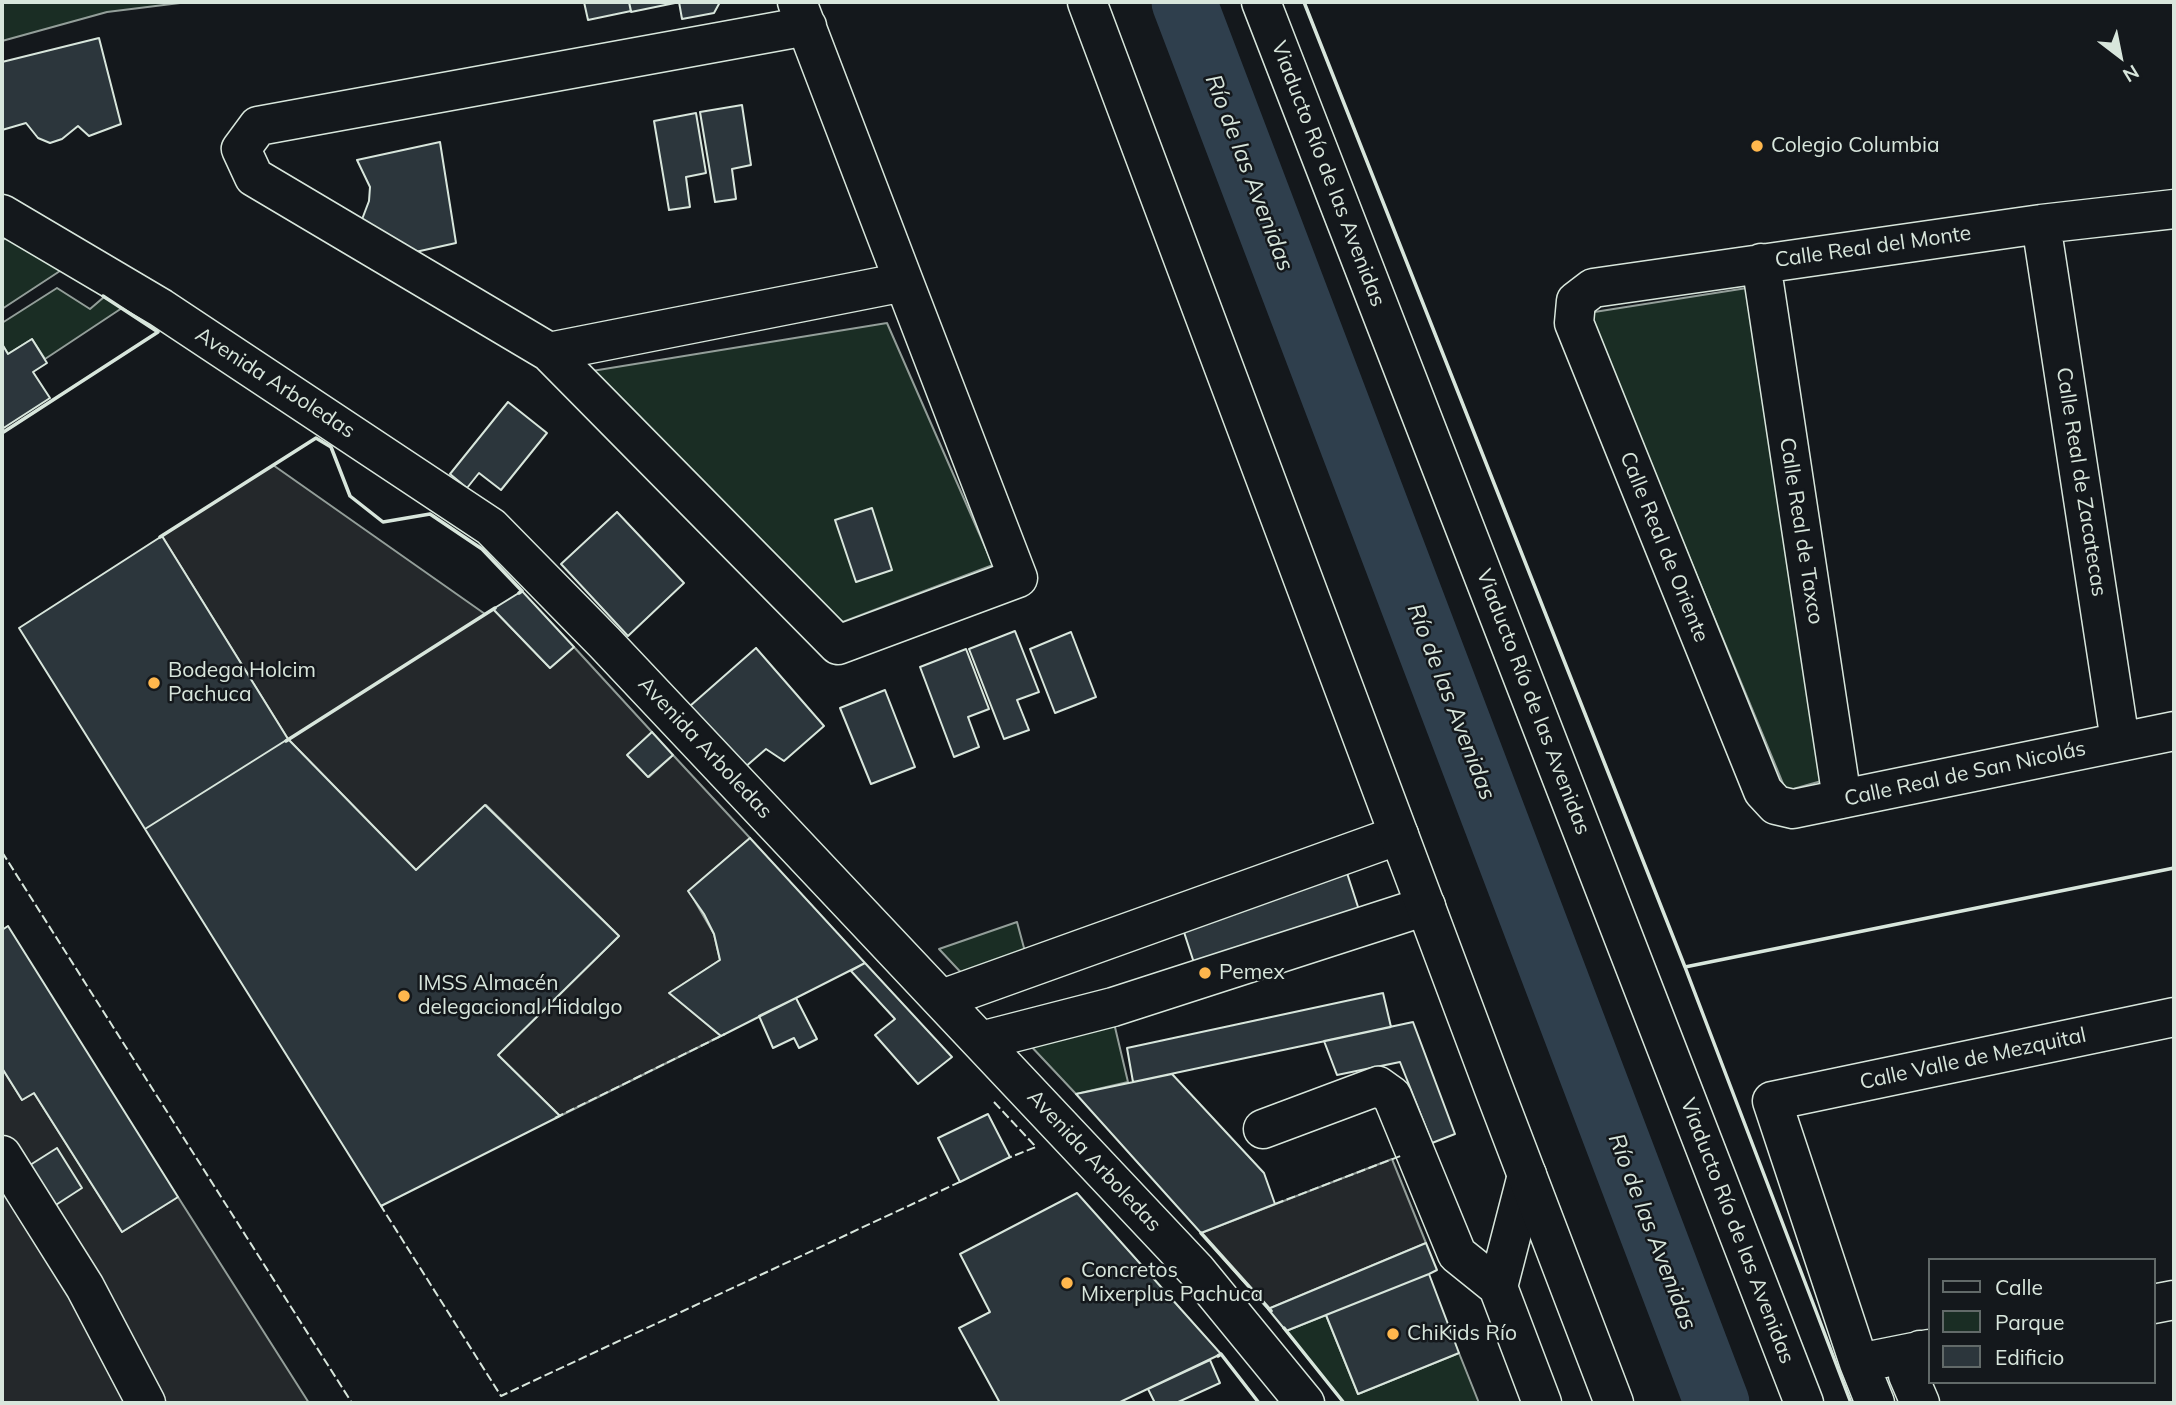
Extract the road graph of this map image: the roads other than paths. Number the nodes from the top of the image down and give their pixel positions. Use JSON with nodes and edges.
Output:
{"nodes":[{"id":1,"x":1087,"y":2,"type":"edge"},
{"id":2,"x":1261,"y":2,"type":"edge"},
{"id":3,"x":802,"y":14,"type":"edge"},
{"id":4,"x":2174,"y":209,"type":"edge"},
{"id":5,"x":2,"y":214,"type":"edge"},
{"id":6,"x":2041,"y":224,"type":"junction"},
{"id":7,"x":1761,"y":263,"type":"junction"},
{"id":8,"x":905,"y":282,"type":"junction"},
{"id":9,"x":1576,"y":302,"type":"joint"},
{"id":10,"x":549,"y":352,"type":"junction"},
{"id":11,"x":2174,"y":732,"type":"edge"},
{"id":12,"x":2120,"y":741,"type":"junction"},
{"id":13,"x":1763,"y":791,"type":"joint"},
{"id":14,"x":1842,"y":799,"type":"junction"},
{"id":15,"x":1399,"y":835,"type":"junction"},
{"id":16,"x":1426,"y":906,"type":"junction"},
{"id":17,"x":942,"y":999,"type":"junction"},
{"id":18,"x":2174,"y":1017,"type":"edge"},
{"id":19,"x":981,"y":1041,"type":"junction"},
{"id":20,"x":1263,"y":1129,"type":"dead end"},
{"id":21,"x":2,"y":1155,"type":"edge"},
{"id":22,"x":1527,"y":1175,"type":"junction"},
{"id":23,"x":1498,"y":1287,"type":"junction"},
{"id":24,"x":2174,"y":1300,"type":"edge"},
{"id":25,"x":2155,"y":1304,"type":"edge"},
{"id":26,"x":1925,"y":1350,"type":"edge"},
{"id":27,"x":1859,"y":1363,"type":"junction"},
{"id":28,"x":146,"y":1403,"type":"edge"},
{"id":29,"x":1305,"y":1403,"type":"edge"},
{"id":30,"x":1542,"y":1403,"type":"edge"},
{"id":31,"x":1615,"y":1403,"type":"edge"},
{"id":32,"x":1804,"y":1403,"type":"edge"},
{"id":33,"x":1875,"y":1403,"type":"edge"},
{"id":34,"x":1920,"y":1403,"type":"edge"}],
"edges":[{"from":1,"to":15,"type":"street"},
{"from":2,"to":32,"type":"street","name":"Viaducto Río de las Avenidas"},
{"from":3,"to":8,"type":"street"},
{"from":3,"to":10,"type":"street"},
{"from":4,"to":6,"type":"street","name":"Calle Real del Monte"},
{"from":5,"to":17,"type":"street","name":"Avenida Arboledas"},
{"from":6,"to":7,"type":"street","name":"Calle Real del Monte"},
{"from":6,"to":12,"type":"street","name":"Calle Real de Zacatecas"},
{"from":7,"to":9,"type":"street","name":"Calle Real del Monte"},
{"from":7,"to":14,"type":"street","name":"Calle Real de Taxco"},
{"from":8,"to":10,"type":"street"},
{"from":8,"to":10,"type":"street"},
{"from":9,"to":13,"type":"street","name":"Calle Real de Oriente"},
{"from":11,"to":12,"type":"street","name":"Calle Real de San Nicolás"},
{"from":12,"to":14,"type":"street","name":"Calle Real de San Nicolás"},
{"from":13,"to":14,"type":"street","name":"Calle Real de San Nicolás"},
{"from":15,"to":16,"type":"street"},
{"from":15,"to":17,"type":"street"},
{"from":16,"to":19,"type":"street"},
{"from":16,"to":22,"type":"street"},
{"from":17,"to":19,"type":"street","name":"Avenida Arboledas"},
{"from":18,"to":27,"type":"street","name":"Calle Valle de Mezquital"},
{"from":19,"to":29,"type":"street","name":"Avenida Arboledas"},
{"from":20,"to":23,"type":"street"},
{"from":21,"to":28,"type":"street"},
{"from":22,"to":23,"type":"street"},
{"from":22,"to":31,"type":"street"},
{"from":23,"to":30,"type":"street"},
{"from":24,"to":25,"type":"street"},
{"from":26,"to":27,"type":"street"},
{"from":26,"to":34,"type":"street"},
{"from":27,"to":33,"type":"street"}]}
